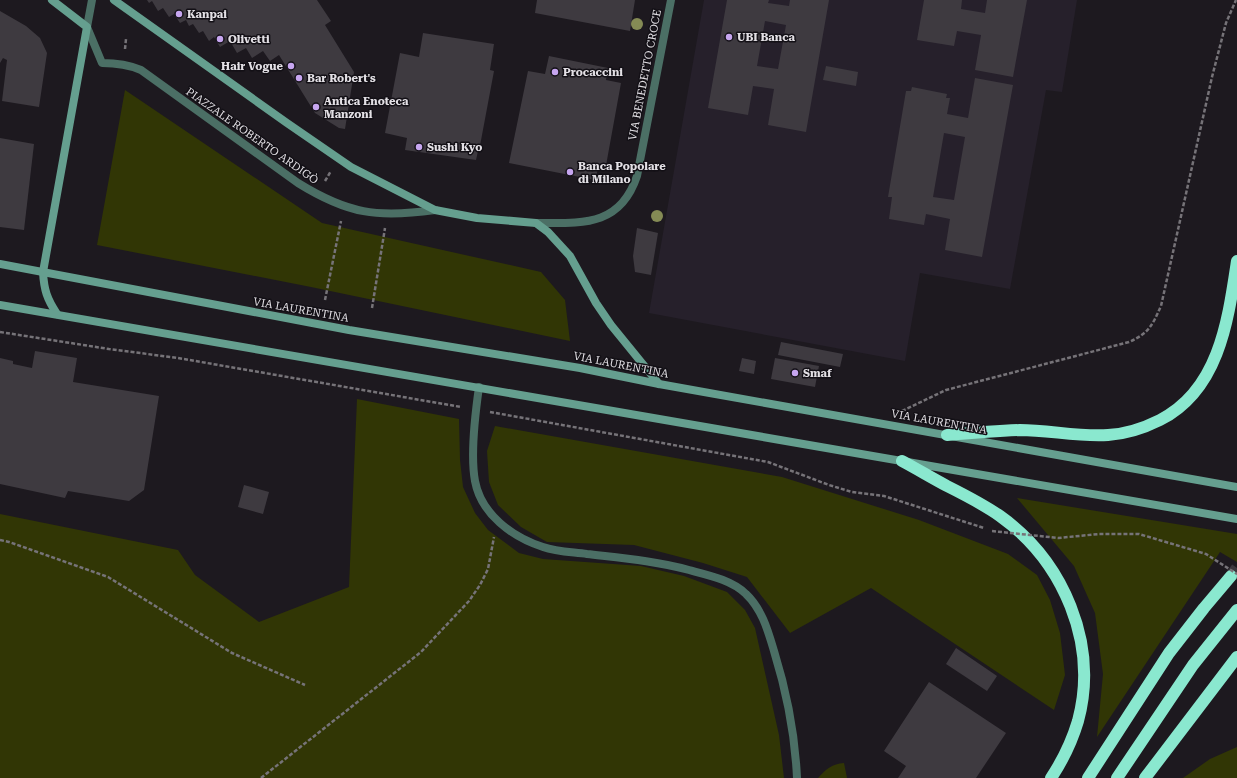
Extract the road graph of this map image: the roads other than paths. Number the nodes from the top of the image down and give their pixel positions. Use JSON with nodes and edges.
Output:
{"nodes":[{"id":1,"x":52,"y":0,"type":"edge"},
{"id":2,"x":92,"y":0,"type":"edge"},
{"id":3,"x":114,"y":0,"type":"edge"},
{"id":4,"x":671,"y":0,"type":"edge"},
{"id":5,"x":87,"y":27,"type":"junction"},
{"id":6,"x":435,"y":210,"type":"junction"},
{"id":7,"x":536,"y":223,"type":"junction"},
{"id":8,"x":1237,"y":261,"type":"edge"},
{"id":9,"x":0,"y":264,"type":"edge"},
{"id":10,"x":43,"y":272,"type":"junction"},
{"id":11,"x":0,"y":305,"type":"edge"},
{"id":12,"x":57,"y":314,"type":"junction"},
{"id":13,"x":659,"y":384,"type":"junction"},
{"id":14,"x":479,"y":388,"type":"junction"},
{"id":15,"x":947,"y":435,"type":"junction"},
{"id":16,"x":902,"y":461,"type":"junction"},
{"id":17,"x":1237,"y":487,"type":"edge"},
{"id":18,"x":1237,"y":519,"type":"edge"},
{"id":19,"x":1234,"y":575,"type":"tunnel mouth"},
{"id":20,"x":1237,"y":610,"type":"edge"},
{"id":21,"x":1237,"y":657,"type":"edge"},
{"id":22,"x":796,"y":778,"type":"edge"},
{"id":23,"x":1051,"y":778,"type":"edge"},
{"id":24,"x":1088,"y":778,"type":"edge"},
{"id":25,"x":1117,"y":778,"type":"edge"},
{"id":26,"x":1145,"y":778,"type":"edge"}],
"edges":[{"from":1,"to":5,"type":"main road"},
{"from":2,"to":5,"type":"street"},
{"from":3,"to":6,"type":"main road","name":"PIAZZALE ROBERTO ARDIGÒ"},
{"from":4,"to":7,"type":"street","name":"VIA BENEDETTO CROCE"},
{"from":5,"to":6,"type":"street","name":"PIAZZALE ROBERTO ARDIGÒ"},
{"from":5,"to":10,"type":"main road"},
{"from":6,"to":7,"type":"main road","name":"PIAZZALE ROBERTO ARDIGÒ"},
{"from":7,"to":13,"type":"main road"},
{"from":8,"to":15,"type":"highway"},
{"from":9,"to":10,"type":"main road","name":"VIA LAURENTINA"},
{"from":10,"to":12,"type":"main road"},
{"from":10,"to":13,"type":"main road","name":"VIA LAURENTINA"},
{"from":11,"to":12,"type":"main road"},
{"from":12,"to":14,"type":"main road"},
{"from":13,"to":15,"type":"main road","name":"VIA LAURENTINA"},
{"from":14,"to":16,"type":"main road"},
{"from":14,"to":22,"type":"street"},
{"from":15,"to":17,"type":"main road","name":"VIA LAURENTINA"},
{"from":16,"to":18,"type":"main road"},
{"from":16,"to":23,"type":"highway"},
{"from":19,"to":24,"type":"highway"},
{"from":20,"to":25,"type":"highway"},
{"from":21,"to":26,"type":"highway"}]}
